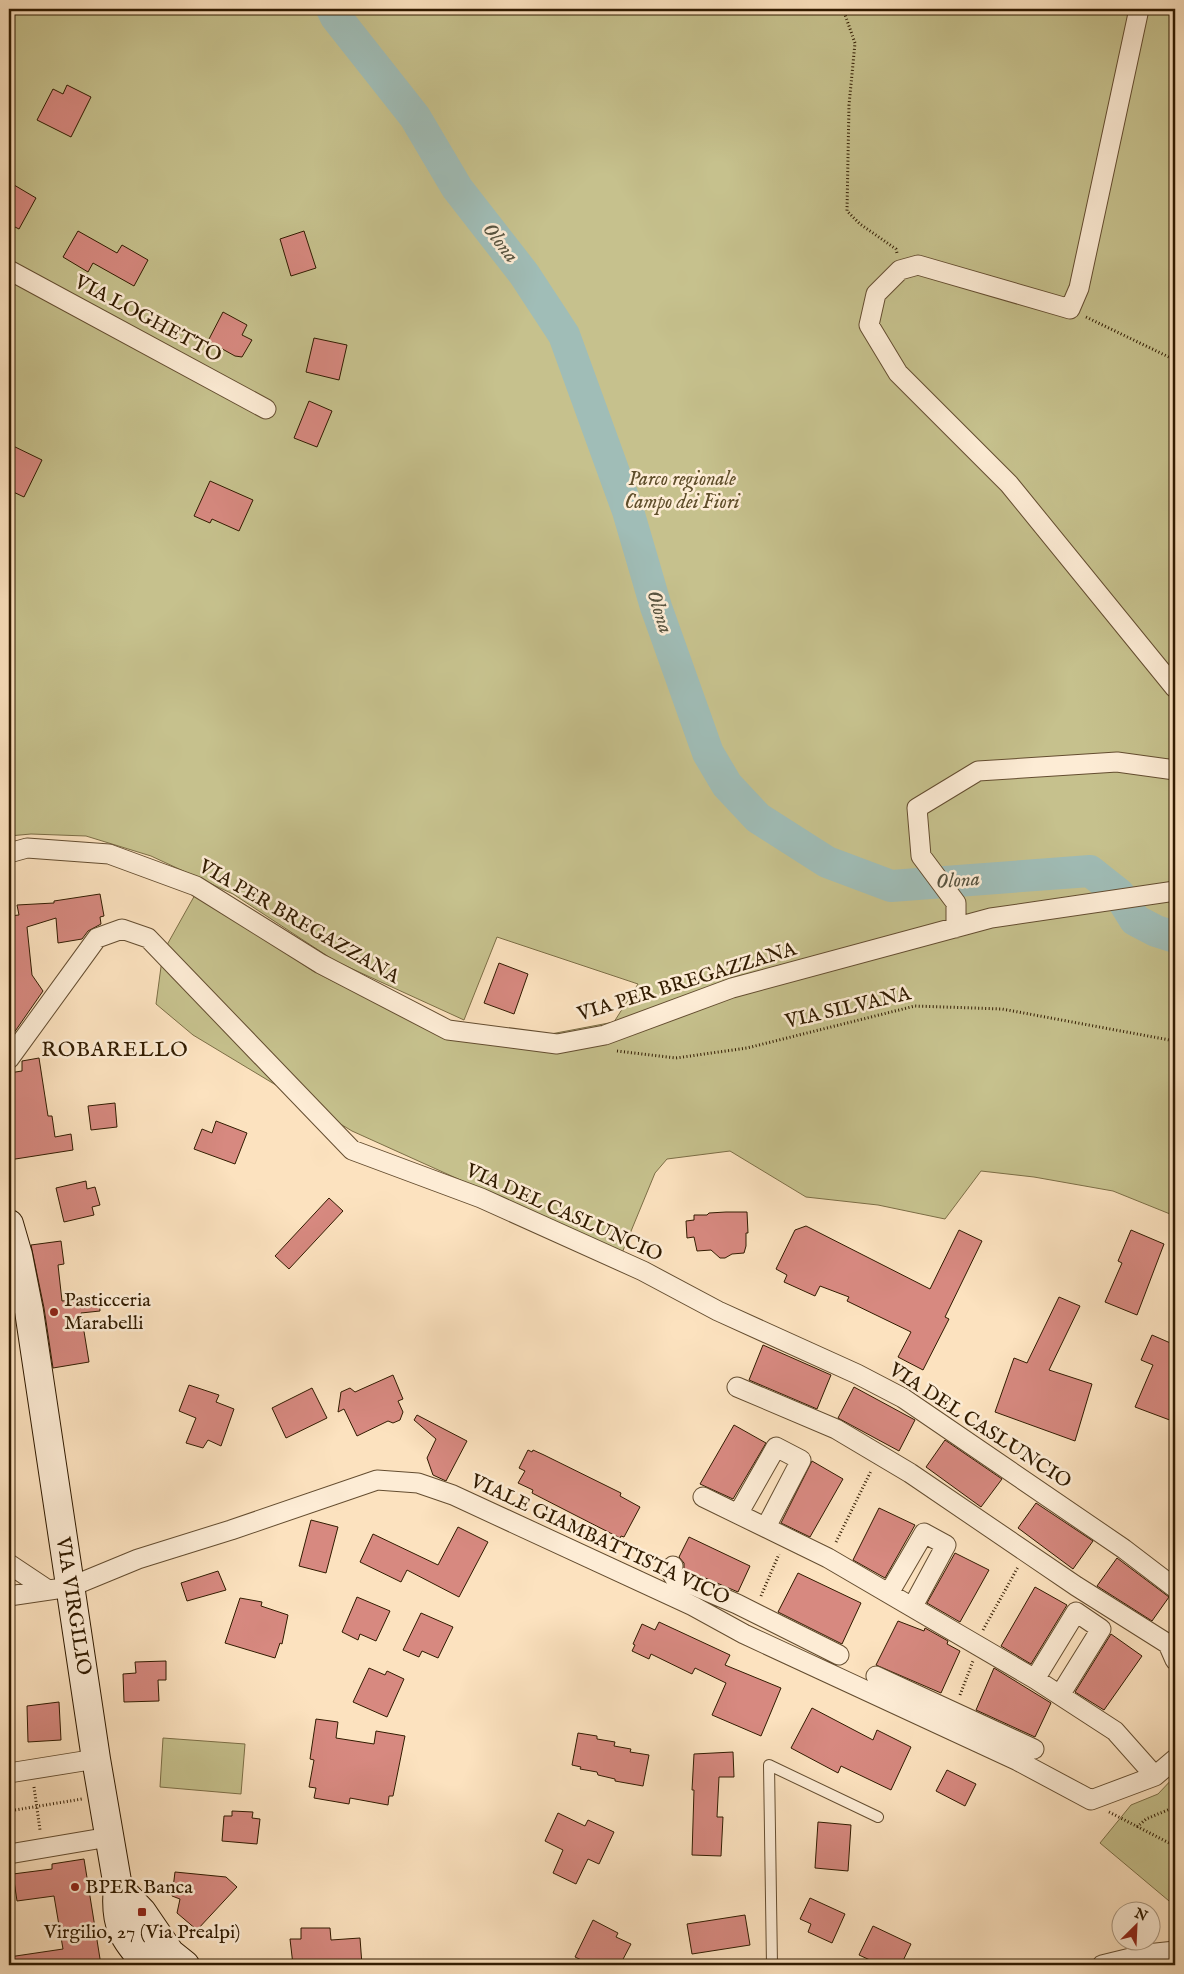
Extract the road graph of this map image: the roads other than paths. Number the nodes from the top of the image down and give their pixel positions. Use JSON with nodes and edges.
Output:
{"nodes":[{"id":1,"x":1139,"y":9,"type":"edge"},
{"id":2,"x":9,"y":270,"type":"edge"},
{"id":3,"x":266,"y":409,"type":"dead end"},
{"id":4,"x":1175,"y":688,"type":"edge"},
{"id":5,"x":1175,"y":770,"type":"edge"},
{"id":6,"x":9,"y":852,"type":"edge"},
{"id":7,"x":1175,"y":891,"type":"edge"},
{"id":8,"x":956,"y":928,"type":"junction"},
{"id":9,"x":9,"y":1059,"type":"edge"},
{"id":10,"x":9,"y":1224,"type":"edge"},
{"id":11,"x":737,"y":1387,"type":"dead end"},
{"id":12,"x":757,"y":1480,"type":"junction"},
{"id":13,"x":783,"y":1494,"type":"junction"},
{"id":14,"x":703,"y":1498,"type":"dead end"},
{"id":15,"x":738,"y":1514,"type":"junction"},
{"id":16,"x":766,"y":1527,"type":"junction"},
{"id":17,"x":907,"y":1563,"type":"junction"},
{"id":18,"x":9,"y":1564,"type":"edge"},
{"id":19,"x":673,"y":1566,"type":"dead end"},
{"id":20,"x":929,"y":1576,"type":"junction"},
{"id":21,"x":1175,"y":1588,"type":"edge"},
{"id":22,"x":59,"y":1589,"type":"junction"},
{"id":23,"x":889,"y":1593,"type":"junction"},
{"id":24,"x":9,"y":1596,"type":"edge"},
{"id":25,"x":912,"y":1606,"type":"junction"},
{"id":26,"x":755,"y":1609,"type":"junction"},
{"id":27,"x":744,"y":1634,"type":"junction"},
{"id":28,"x":1056,"y":1644,"type":"junction"},
{"id":29,"x":839,"y":1656,"type":"dead end"},
{"id":30,"x":1082,"y":1660,"type":"junction"},
{"id":31,"x":1175,"y":1660,"type":"edge"},
{"id":32,"x":876,"y":1676,"type":"dead end"},
{"id":33,"x":1035,"y":1679,"type":"junction"},
{"id":34,"x":1060,"y":1695,"type":"junction"},
{"id":35,"x":951,"y":1713,"type":"junction"},
{"id":36,"x":1034,"y":1749,"type":"dead end"},
{"id":37,"x":96,"y":1759,"type":"junction"},
{"id":38,"x":1175,"y":1759,"type":"edge"},
{"id":39,"x":9,"y":1773,"type":"edge"},
{"id":40,"x":1155,"y":1776,"type":"junction"},
{"id":41,"x":878,"y":1817,"type":"dead end"},
{"id":42,"x":109,"y":1837,"type":"junction"},
{"id":43,"x":9,"y":1854,"type":"edge"},
{"id":44,"x":1175,"y":1951,"type":"edge"},
{"id":45,"x":164,"y":1962,"type":"edge"},
{"id":46,"x":772,"y":1965,"type":"edge"},
{"id":47,"x":1102,"y":1965,"type":"edge"}],
"edges":[{"from":1,"to":4,"type":"street"},
{"from":2,"to":3,"type":"street","name":"VIA LOGHETTO"},
{"from":5,"to":8,"type":"street"},
{"from":6,"to":8,"type":"street","name":"VIA PER BREGAZZANA"},
{"from":7,"to":8,"type":"street","name":"VIA PER BREGAZZANA"},
{"from":9,"to":21,"type":"street","name":"VIA DEL CASLUNCIO"},
{"from":10,"to":22,"type":"main road","name":"VIA VIRGILIO"},
{"from":11,"to":31,"type":"street"},
{"from":12,"to":13,"type":"street"},
{"from":12,"to":13,"type":"street"},
{"from":12,"to":15,"type":"street"},
{"from":13,"to":16,"type":"street"},
{"from":14,"to":15,"type":"street"},
{"from":15,"to":16,"type":"street"},
{"from":16,"to":23,"type":"street"},
{"from":17,"to":20,"type":"street"},
{"from":17,"to":20,"type":"street"},
{"from":17,"to":23,"type":"street"},
{"from":18,"to":22,"type":"street"},
{"from":19,"to":26,"type":"street"},
{"from":20,"to":25,"type":"street"},
{"from":22,"to":24,"type":"street","name":"VIALE GIAMBATTISTA VICO"},
{"from":22,"to":27,"type":"street","name":"VIALE GIAMBATTISTA VICO"},
{"from":22,"to":37,"type":"main road","name":"VIA VIRGILIO"},
{"from":23,"to":25,"type":"street"},
{"from":25,"to":33,"type":"street"},
{"from":26,"to":27,"type":"street"},
{"from":26,"to":29,"type":"street"},
{"from":27,"to":35,"type":"street","name":"VIALE GIAMBATTISTA VICO"},
{"from":28,"to":30,"type":"street"},
{"from":28,"to":30,"type":"street"},
{"from":28,"to":33,"type":"street"},
{"from":30,"to":34,"type":"street"},
{"from":32,"to":35,"type":"street"},
{"from":33,"to":34,"type":"street"},
{"from":34,"to":40,"type":"street"},
{"from":35,"to":36,"type":"street"},
{"from":35,"to":40,"type":"street","name":"VIALE GIAMBATTISTA VICO"},
{"from":37,"to":39,"type":"street"},
{"from":37,"to":42,"type":"main road","name":"VIA VIRGILIO"},
{"from":38,"to":40,"type":"street"},
{"from":41,"to":46,"type":"lane"},
{"from":42,"to":43,"type":"street"},
{"from":42,"to":45,"type":"main road","name":"VIA VIRGILIO"},
{"from":44,"to":47,"type":"street"}]}
